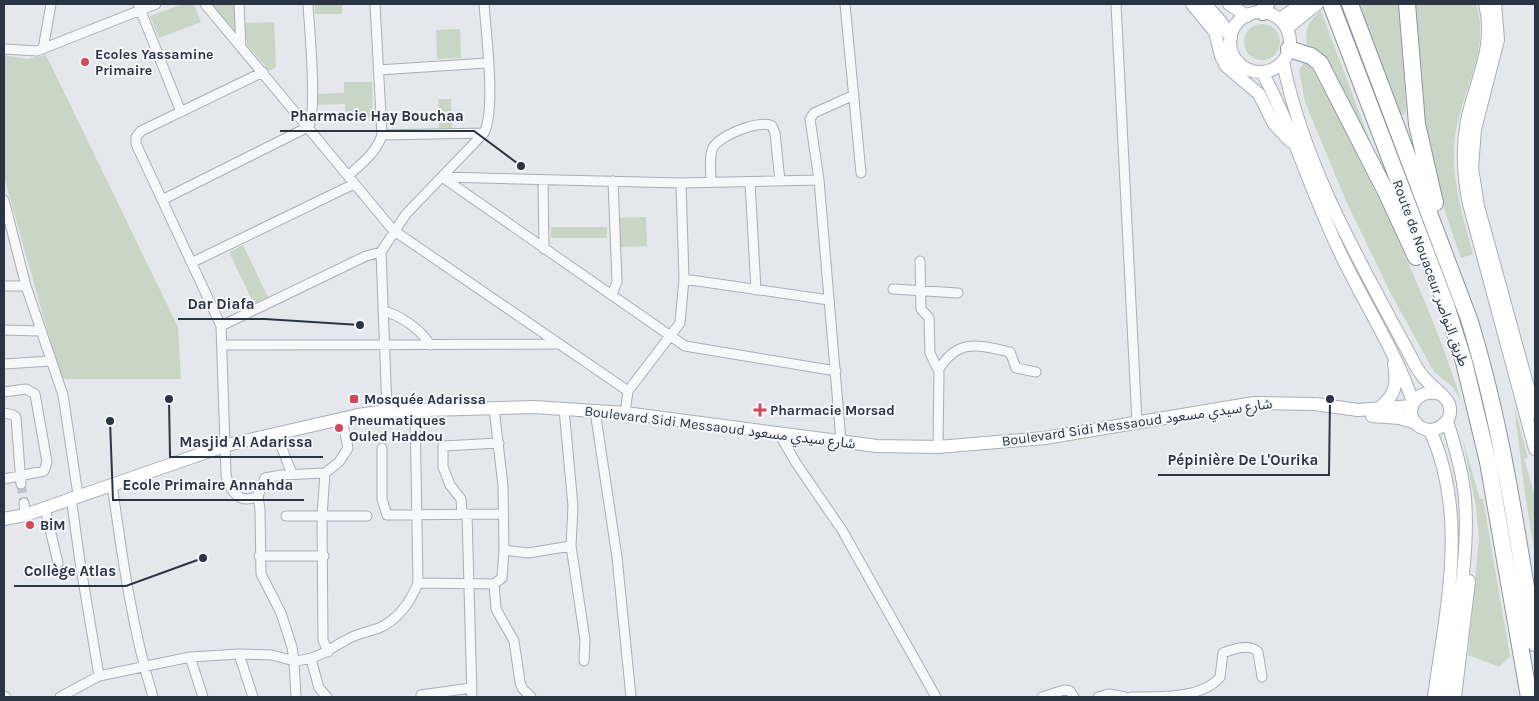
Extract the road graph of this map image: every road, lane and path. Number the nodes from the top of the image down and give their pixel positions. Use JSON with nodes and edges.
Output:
{"nodes":[{"id":1,"x":51,"y":4,"type":"edge"},
{"id":2,"x":156,"y":4,"type":"edge"},
{"id":3,"x":205,"y":4,"type":"edge"},
{"id":4,"x":239,"y":4,"type":"edge"},
{"id":5,"x":308,"y":4,"type":"edge"},
{"id":6,"x":375,"y":4,"type":"edge"},
{"id":7,"x":484,"y":4,"type":"edge"},
{"id":8,"x":845,"y":4,"type":"edge"},
{"id":9,"x":1116,"y":4,"type":"edge"},
{"id":10,"x":1192,"y":4,"type":"edge"},
{"id":11,"x":1206,"y":4,"type":"edge"},
{"id":12,"x":1230,"y":4,"type":"edge"},
{"id":13,"x":1302,"y":4,"type":"edge"},
{"id":14,"x":1321,"y":4,"type":"edge"},
{"id":15,"x":1350,"y":4,"type":"edge"},
{"id":16,"x":1408,"y":4,"type":"edge"},
{"id":17,"x":1486,"y":4,"type":"edge"},
{"id":18,"x":139,"y":7,"type":"edge"},
{"id":19,"x":1497,"y":7,"type":"edge"},
{"id":20,"x":1265,"y":8,"type":"edge"},
{"id":21,"x":1247,"y":16,"type":"junction"},
{"id":22,"x":1283,"y":24,"type":"junction"},
{"id":23,"x":1231,"y":38,"type":"junction"},
{"id":24,"x":240,"y":47,"type":"junction"},
{"id":25,"x":4,"y":49,"type":"edge"},
{"id":26,"x":43,"y":49,"type":"junction"},
{"id":27,"x":1286,"y":55,"type":"junction"},
{"id":28,"x":487,"y":63,"type":"junction"},
{"id":29,"x":378,"y":70,"type":"junction"},
{"id":30,"x":263,"y":72,"type":"junction"},
{"id":31,"x":1262,"y":72,"type":"junction"},
{"id":32,"x":854,"y":95,"type":"junction"},
{"id":33,"x":181,"y":112,"type":"junction"},
{"id":34,"x":308,"y":127,"type":"junction"},
{"id":35,"x":484,"y":133,"type":"junction"},
{"id":36,"x":382,"y":136,"type":"junction"},
{"id":37,"x":1292,"y":142,"type":"junction"},
{"id":38,"x":861,"y":173,"type":"dead end"},
{"id":39,"x":348,"y":176,"type":"junction"},
{"id":40,"x":442,"y":177,"type":"junction"},
{"id":41,"x":544,"y":180,"type":"junction"},
{"id":42,"x":819,"y":180,"type":"junction"},
{"id":43,"x":613,"y":181,"type":"junction"},
{"id":44,"x":780,"y":181,"type":"junction"},
{"id":45,"x":711,"y":182,"type":"junction"},
{"id":46,"x":750,"y":182,"type":"junction"},
{"id":47,"x":681,"y":183,"type":"junction"},
{"id":48,"x":354,"y":184,"type":"junction"},
{"id":49,"x":4,"y":200,"type":"edge"},
{"id":50,"x":162,"y":200,"type":"junction"},
{"id":51,"x":394,"y":230,"type":"junction"},
{"id":52,"x":1437,"y":233,"type":"junction"},
{"id":53,"x":544,"y":249,"type":"junction"},
{"id":54,"x":381,"y":252,"type":"junction"},
{"id":55,"x":920,"y":261,"type":"dead end"},
{"id":56,"x":193,"y":262,"type":"junction"},
{"id":57,"x":684,"y":279,"type":"junction"},
{"id":58,"x":4,"y":286,"type":"edge"},
{"id":59,"x":26,"y":286,"type":"junction"},
{"id":60,"x":893,"y":289,"type":"dead end"},
{"id":61,"x":756,"y":290,"type":"junction"},
{"id":62,"x":920,"y":291,"type":"junction"},
{"id":63,"x":958,"y":293,"type":"dead end"},
{"id":64,"x":612,"y":294,"type":"junction"},
{"id":65,"x":829,"y":300,"type":"junction"},
{"id":66,"x":1446,"y":305,"type":"junction"},
{"id":67,"x":383,"y":311,"type":"junction"},
{"id":68,"x":221,"y":326,"type":"junction"},
{"id":69,"x":4,"y":330,"type":"edge"},
{"id":70,"x":40,"y":331,"type":"junction"},
{"id":71,"x":671,"y":337,"type":"junction"},
{"id":72,"x":556,"y":344,"type":"junction"},
{"id":73,"x":223,"y":345,"type":"junction"},
{"id":74,"x":430,"y":345,"type":"junction"},
{"id":75,"x":384,"y":346,"type":"junction"},
{"id":76,"x":1391,"y":350,"type":"junction"},
{"id":77,"x":50,"y":361,"type":"junction"},
{"id":78,"x":4,"y":364,"type":"edge"},
{"id":79,"x":938,"y":369,"type":"junction"},
{"id":80,"x":836,"y":371,"type":"junction"},
{"id":81,"x":1036,"y":372,"type":"dead end"},
{"id":82,"x":628,"y":391,"type":"junction"},
{"id":83,"x":4,"y":392,"type":"edge"},
{"id":84,"x":1440,"y":394,"type":"junction"},
{"id":85,"x":1413,"y":404,"type":"junction"},
{"id":86,"x":494,"y":408,"type":"junction"},
{"id":87,"x":564,"y":409,"type":"junction"},
{"id":88,"x":1378,"y":409,"type":"junction"},
{"id":89,"x":415,"y":410,"type":"junction"},
{"id":90,"x":1358,"y":410,"type":"junction"},
{"id":91,"x":387,"y":411,"type":"junction"},
{"id":92,"x":595,"y":411,"type":"junction"},
{"id":93,"x":4,"y":413,"type":"edge"},
{"id":94,"x":625,"y":413,"type":"junction"},
{"id":95,"x":1535,"y":413,"type":"edge"},
{"id":96,"x":342,"y":418,"type":"junction"},
{"id":97,"x":1447,"y":421,"type":"junction"},
{"id":98,"x":1137,"y":422,"type":"junction"},
{"id":99,"x":1416,"y":423,"type":"junction"},
{"id":100,"x":1430,"y":430,"type":"junction"},
{"id":101,"x":778,"y":432,"type":"junction"},
{"id":102,"x":276,"y":433,"type":"junction"},
{"id":103,"x":841,"y":441,"type":"junction"},
{"id":104,"x":499,"y":443,"type":"junction"},
{"id":105,"x":227,"y":446,"type":"junction"},
{"id":106,"x":938,"y":447,"type":"junction"},
{"id":107,"x":382,"y":448,"type":"dead end"},
{"id":108,"x":1535,"y":449,"type":"edge"},
{"id":109,"x":325,"y":473,"type":"junction"},
{"id":110,"x":292,"y":474,"type":"junction"},
{"id":111,"x":4,"y":479,"type":"edge"},
{"id":112,"x":21,"y":480,"type":"junction"},
{"id":113,"x":112,"y":484,"type":"junction"},
{"id":114,"x":75,"y":496,"type":"junction"},
{"id":115,"x":258,"y":496,"type":"junction"},
{"id":116,"x":1465,"y":499,"type":"junction"},
{"id":117,"x":45,"y":508,"type":"junction"},
{"id":118,"x":464,"y":514,"type":"junction"},
{"id":119,"x":503,"y":514,"type":"junction"},
{"id":120,"x":417,"y":515,"type":"junction"},
{"id":121,"x":286,"y":516,"type":"dead end"},
{"id":122,"x":322,"y":516,"type":"junction"},
{"id":123,"x":367,"y":516,"type":"dead end"},
{"id":124,"x":4,"y":519,"type":"edge"},
{"id":125,"x":571,"y":546,"type":"junction"},
{"id":126,"x":504,"y":550,"type":"junction"},
{"id":127,"x":259,"y":556,"type":"junction"},
{"id":128,"x":324,"y":556,"type":"junction"},
{"id":129,"x":58,"y":563,"type":"dead end"},
{"id":130,"x":418,"y":583,"type":"junction"},
{"id":131,"x":470,"y":584,"type":"junction"},
{"id":132,"x":494,"y":584,"type":"junction"},
{"id":133,"x":1535,"y":643,"type":"edge"},
{"id":134,"x":328,"y":652,"type":"junction"},
{"id":135,"x":239,"y":654,"type":"junction"},
{"id":136,"x":190,"y":657,"type":"junction"},
{"id":137,"x":311,"y":660,"type":"junction"},
{"id":138,"x":294,"y":661,"type":"junction"},
{"id":139,"x":584,"y":661,"type":"dead end"},
{"id":140,"x":144,"y":666,"type":"junction"},
{"id":141,"x":99,"y":676,"type":"junction"},
{"id":142,"x":1262,"y":677,"type":"dead end"},
{"id":143,"x":472,"y":693,"type":"edge"},
{"id":144,"x":76,"y":694,"type":"edge"},
{"id":145,"x":421,"y":695,"type":"dead end"},
{"id":146,"x":60,"y":697,"type":"edge"},
{"id":147,"x":153,"y":697,"type":"edge"},
{"id":148,"x":203,"y":697,"type":"edge"},
{"id":149,"x":253,"y":697,"type":"edge"},
{"id":150,"x":296,"y":697,"type":"edge"},
{"id":151,"x":327,"y":697,"type":"edge"},
{"id":152,"x":529,"y":697,"type":"edge"},
{"id":153,"x":631,"y":697,"type":"edge"},
{"id":154,"x":936,"y":697,"type":"edge"},
{"id":155,"x":1042,"y":697,"type":"edge"},
{"id":156,"x":1074,"y":697,"type":"edge"},
{"id":157,"x":1098,"y":697,"type":"edge"},
{"id":158,"x":1125,"y":697,"type":"edge"},
{"id":159,"x":1130,"y":697,"type":"edge"},
{"id":160,"x":1434,"y":697,"type":"edge"},
{"id":161,"x":1444,"y":697,"type":"edge"},
{"id":162,"x":1454,"y":697,"type":"edge"},
{"id":163,"x":1529,"y":697,"type":"edge"}],
"edges":[{"from":1,"to":26,"type":"street"},
{"from":2,"to":18,"type":"street"},
{"from":3,"to":24,"type":"street"},
{"from":4,"to":24,"type":"street"},
{"from":5,"to":34,"type":"street"},
{"from":6,"to":29,"type":"street"},
{"from":7,"to":28,"type":"street"},
{"from":8,"to":32,"type":"street"},
{"from":9,"to":98,"type":"street"},
{"from":10,"to":37,"type":"main road"},
{"from":11,"to":23,"type":"main road"},
{"from":12,"to":21,"type":"main road"},
{"from":13,"to":22,"type":"main road"},
{"from":14,"to":22,"type":"main road"},
{"from":14,"to":66,"type":"highway","name":"Route de Nouaceur طريق النواصر"},
{"from":15,"to":52,"type":"highway","name":"Route de Nouaceur طريق النواصر"},
{"from":16,"to":52,"type":"highway"},
{"from":17,"to":108,"type":"main road"},
{"from":18,"to":26,"type":"street"},
{"from":18,"to":33,"type":"street"},
{"from":19,"to":95,"type":"main road"},
{"from":20,"to":21,"type":"main road"},
{"from":20,"to":22,"type":"main road"},
{"from":21,"to":23,"type":"main road"},
{"from":22,"to":27,"type":"main road"},
{"from":23,"to":31,"type":"main road"},
{"from":24,"to":30,"type":"street"},
{"from":25,"to":26,"type":"street"},
{"from":27,"to":31,"type":"main road"},
{"from":27,"to":66,"type":"highway"},
{"from":27,"to":84,"type":"main road"},
{"from":28,"to":29,"type":"street"},
{"from":28,"to":35,"type":"street"},
{"from":29,"to":36,"type":"street"},
{"from":30,"to":33,"type":"street"},
{"from":30,"to":34,"type":"street"},
{"from":31,"to":37,"type":"main road"},
{"from":32,"to":38,"type":"street"},
{"from":32,"to":42,"type":"street"},
{"from":33,"to":50,"type":"street"},
{"from":34,"to":39,"type":"street"},
{"from":34,"to":50,"type":"street"},
{"from":35,"to":36,"type":"street"},
{"from":35,"to":40,"type":"street"},
{"from":36,"to":39,"type":"street"},
{"from":37,"to":76,"type":"main road"},
{"from":39,"to":48,"type":"street"},
{"from":40,"to":41,"type":"street"},
{"from":40,"to":51,"type":"street"},
{"from":40,"to":53,"type":"street"},
{"from":41,"to":43,"type":"street"},
{"from":41,"to":53,"type":"street"},
{"from":42,"to":44,"type":"street"},
{"from":42,"to":65,"type":"street"},
{"from":43,"to":47,"type":"street"},
{"from":43,"to":64,"type":"street"},
{"from":44,"to":45,"type":"street"},
{"from":44,"to":46,"type":"street"},
{"from":45,"to":46,"type":"street"},
{"from":45,"to":47,"type":"street"},
{"from":46,"to":61,"type":"street"},
{"from":47,"to":57,"type":"street"},
{"from":48,"to":51,"type":"street"},
{"from":48,"to":56,"type":"street"},
{"from":49,"to":59,"type":"street"},
{"from":50,"to":56,"type":"street"},
{"from":51,"to":54,"type":"street"},
{"from":51,"to":72,"type":"street"},
{"from":52,"to":133,"type":"highway","name":"Route de Nouaceur طريق النواصر"},
{"from":53,"to":64,"type":"street"},
{"from":54,"to":67,"type":"street"},
{"from":54,"to":68,"type":"street"},
{"from":55,"to":62,"type":"street"},
{"from":56,"to":68,"type":"street"},
{"from":57,"to":61,"type":"street"},
{"from":57,"to":71,"type":"street"},
{"from":58,"to":59,"type":"street"},
{"from":59,"to":70,"type":"street"},
{"from":60,"to":62,"type":"street"},
{"from":61,"to":65,"type":"street"},
{"from":62,"to":63,"type":"street"},
{"from":62,"to":79,"type":"street"},
{"from":64,"to":71,"type":"street"},
{"from":65,"to":80,"type":"street"},
{"from":66,"to":163,"type":"highway","name":"Route de Nouaceur طريق النواصر"},
{"from":67,"to":74,"type":"street"},
{"from":67,"to":75,"type":"street"},
{"from":68,"to":73,"type":"street"},
{"from":69,"to":70,"type":"street"},
{"from":70,"to":77,"type":"street"},
{"from":71,"to":80,"type":"street"},
{"from":71,"to":82,"type":"street"},
{"from":72,"to":74,"type":"street"},
{"from":72,"to":82,"type":"street"},
{"from":73,"to":75,"type":"street"},
{"from":73,"to":105,"type":"street"},
{"from":74,"to":75,"type":"street"},
{"from":75,"to":91,"type":"street"},
{"from":76,"to":85,"type":"main road"},
{"from":76,"to":88,"type":"main road"},
{"from":77,"to":78,"type":"street"},
{"from":77,"to":114,"type":"street"},
{"from":79,"to":81,"type":"street"},
{"from":79,"to":106,"type":"street"},
{"from":80,"to":103,"type":"street"},
{"from":82,"to":94,"type":"street"},
{"from":83,"to":112,"type":"street"},
{"from":84,"to":85,"type":"main road"},
{"from":84,"to":97,"type":"main road"},
{"from":85,"to":88,"type":"main road"},
{"from":85,"to":99,"type":"main road"},
{"from":86,"to":87,"type":"main road","name":"Boulevard Sidi Messaoud شارع سيدي مسعود"},
{"from":86,"to":89,"type":"main road","name":"Boulevard Sidi Messaoud شارع سيدي مسعود"},
{"from":86,"to":104,"type":"street"},
{"from":87,"to":92,"type":"main road","name":"Boulevard Sidi Messaoud شارع سيدي مسعود"},
{"from":87,"to":125,"type":"street"},
{"from":88,"to":90,"type":"main road"},
{"from":89,"to":91,"type":"main road","name":"Boulevard Sidi Messaoud شارع سيدي مسعود"},
{"from":89,"to":120,"type":"street"},
{"from":90,"to":98,"type":"main road","name":"Boulevard Sidi Messaoud شارع سيدي مسعود"},
{"from":90,"to":99,"type":"main road"},
{"from":91,"to":96,"type":"main road","name":"Boulevard Sidi Messaoud شارع سيدي مسعود"},
{"from":92,"to":94,"type":"main road","name":"Boulevard Sidi Messaoud شارع سيدي مسعود"},
{"from":92,"to":153,"type":"street"},
{"from":93,"to":112,"type":"street"},
{"from":94,"to":101,"type":"main road","name":"Boulevard Sidi Messaoud شارع سيدي مسعود"},
{"from":96,"to":102,"type":"main road","name":"Boulevard Sidi Messaoud شارع سيدي مسعود"},
{"from":96,"to":109,"type":"street"},
{"from":97,"to":100,"type":"main road"},
{"from":97,"to":116,"type":"main road"},
{"from":98,"to":106,"type":"main road","name":"Boulevard Sidi Messaoud شارع سيدي مسعود"},
{"from":99,"to":100,"type":"main road"},
{"from":100,"to":160,"type":"main road"},
{"from":101,"to":103,"type":"main road","name":"Boulevard Sidi Messaoud شارع سيدي مسعود"},
{"from":101,"to":154,"type":"street"},
{"from":102,"to":105,"type":"main road","name":"Boulevard Sidi Messaoud شارع سيدي مسعود"},
{"from":102,"to":110,"type":"street"},
{"from":103,"to":106,"type":"main road","name":"Boulevard Sidi Messaoud شارع سيدي مسعود"},
{"from":104,"to":118,"type":"street"},
{"from":104,"to":119,"type":"street"},
{"from":105,"to":113,"type":"main road","name":"Boulevard Sidi Messaoud شارع سيدي مسعود"},
{"from":105,"to":115,"type":"street"},
{"from":107,"to":120,"type":"street"},
{"from":109,"to":110,"type":"street"},
{"from":109,"to":122,"type":"street"},
{"from":110,"to":115,"type":"street"},
{"from":111,"to":112,"type":"street"},
{"from":113,"to":114,"type":"main road","name":"Boulevard Sidi Messaoud شارع سيدي مسعود"},
{"from":113,"to":140,"type":"street"},
{"from":114,"to":117,"type":"main road","name":"Boulevard Sidi Messaoud شارع سيدي مسعود"},
{"from":114,"to":141,"type":"street"},
{"from":115,"to":127,"type":"street"},
{"from":116,"to":161,"type":"main road"},
{"from":116,"to":162,"type":"main road"},
{"from":117,"to":124,"type":"main road","name":"Boulevard Sidi Messaoud شارع سيدي مسعود"},
{"from":117,"to":129,"type":"street"},
{"from":118,"to":119,"type":"street"},
{"from":118,"to":120,"type":"street"},
{"from":118,"to":131,"type":"street"},
{"from":119,"to":126,"type":"street"},
{"from":120,"to":130,"type":"street"},
{"from":121,"to":122,"type":"street"},
{"from":122,"to":123,"type":"street"},
{"from":122,"to":128,"type":"street"},
{"from":125,"to":126,"type":"street"},
{"from":125,"to":139,"type":"street"},
{"from":126,"to":132,"type":"street"},
{"from":127,"to":128,"type":"street"},
{"from":127,"to":138,"type":"street"},
{"from":128,"to":134,"type":"street"},
{"from":130,"to":131,"type":"street"},
{"from":130,"to":134,"type":"street"},
{"from":131,"to":132,"type":"street"},
{"from":131,"to":143,"type":"street"},
{"from":132,"to":152,"type":"street"},
{"from":134,"to":137,"type":"street"},
{"from":135,"to":136,"type":"street"},
{"from":135,"to":138,"type":"street"},
{"from":135,"to":149,"type":"street"},
{"from":136,"to":140,"type":"street"},
{"from":136,"to":148,"type":"street"},
{"from":137,"to":138,"type":"street"},
{"from":137,"to":151,"type":"street"},
{"from":138,"to":150,"type":"street"},
{"from":140,"to":141,"type":"street"},
{"from":140,"to":147,"type":"street"},
{"from":141,"to":144,"type":"street"},
{"from":142,"to":159,"type":"street"},
{"from":143,"to":145,"type":"street"},
{"from":144,"to":146,"type":"street"},
{"from":155,"to":156,"type":"street"},
{"from":157,"to":158,"type":"street"}]}
